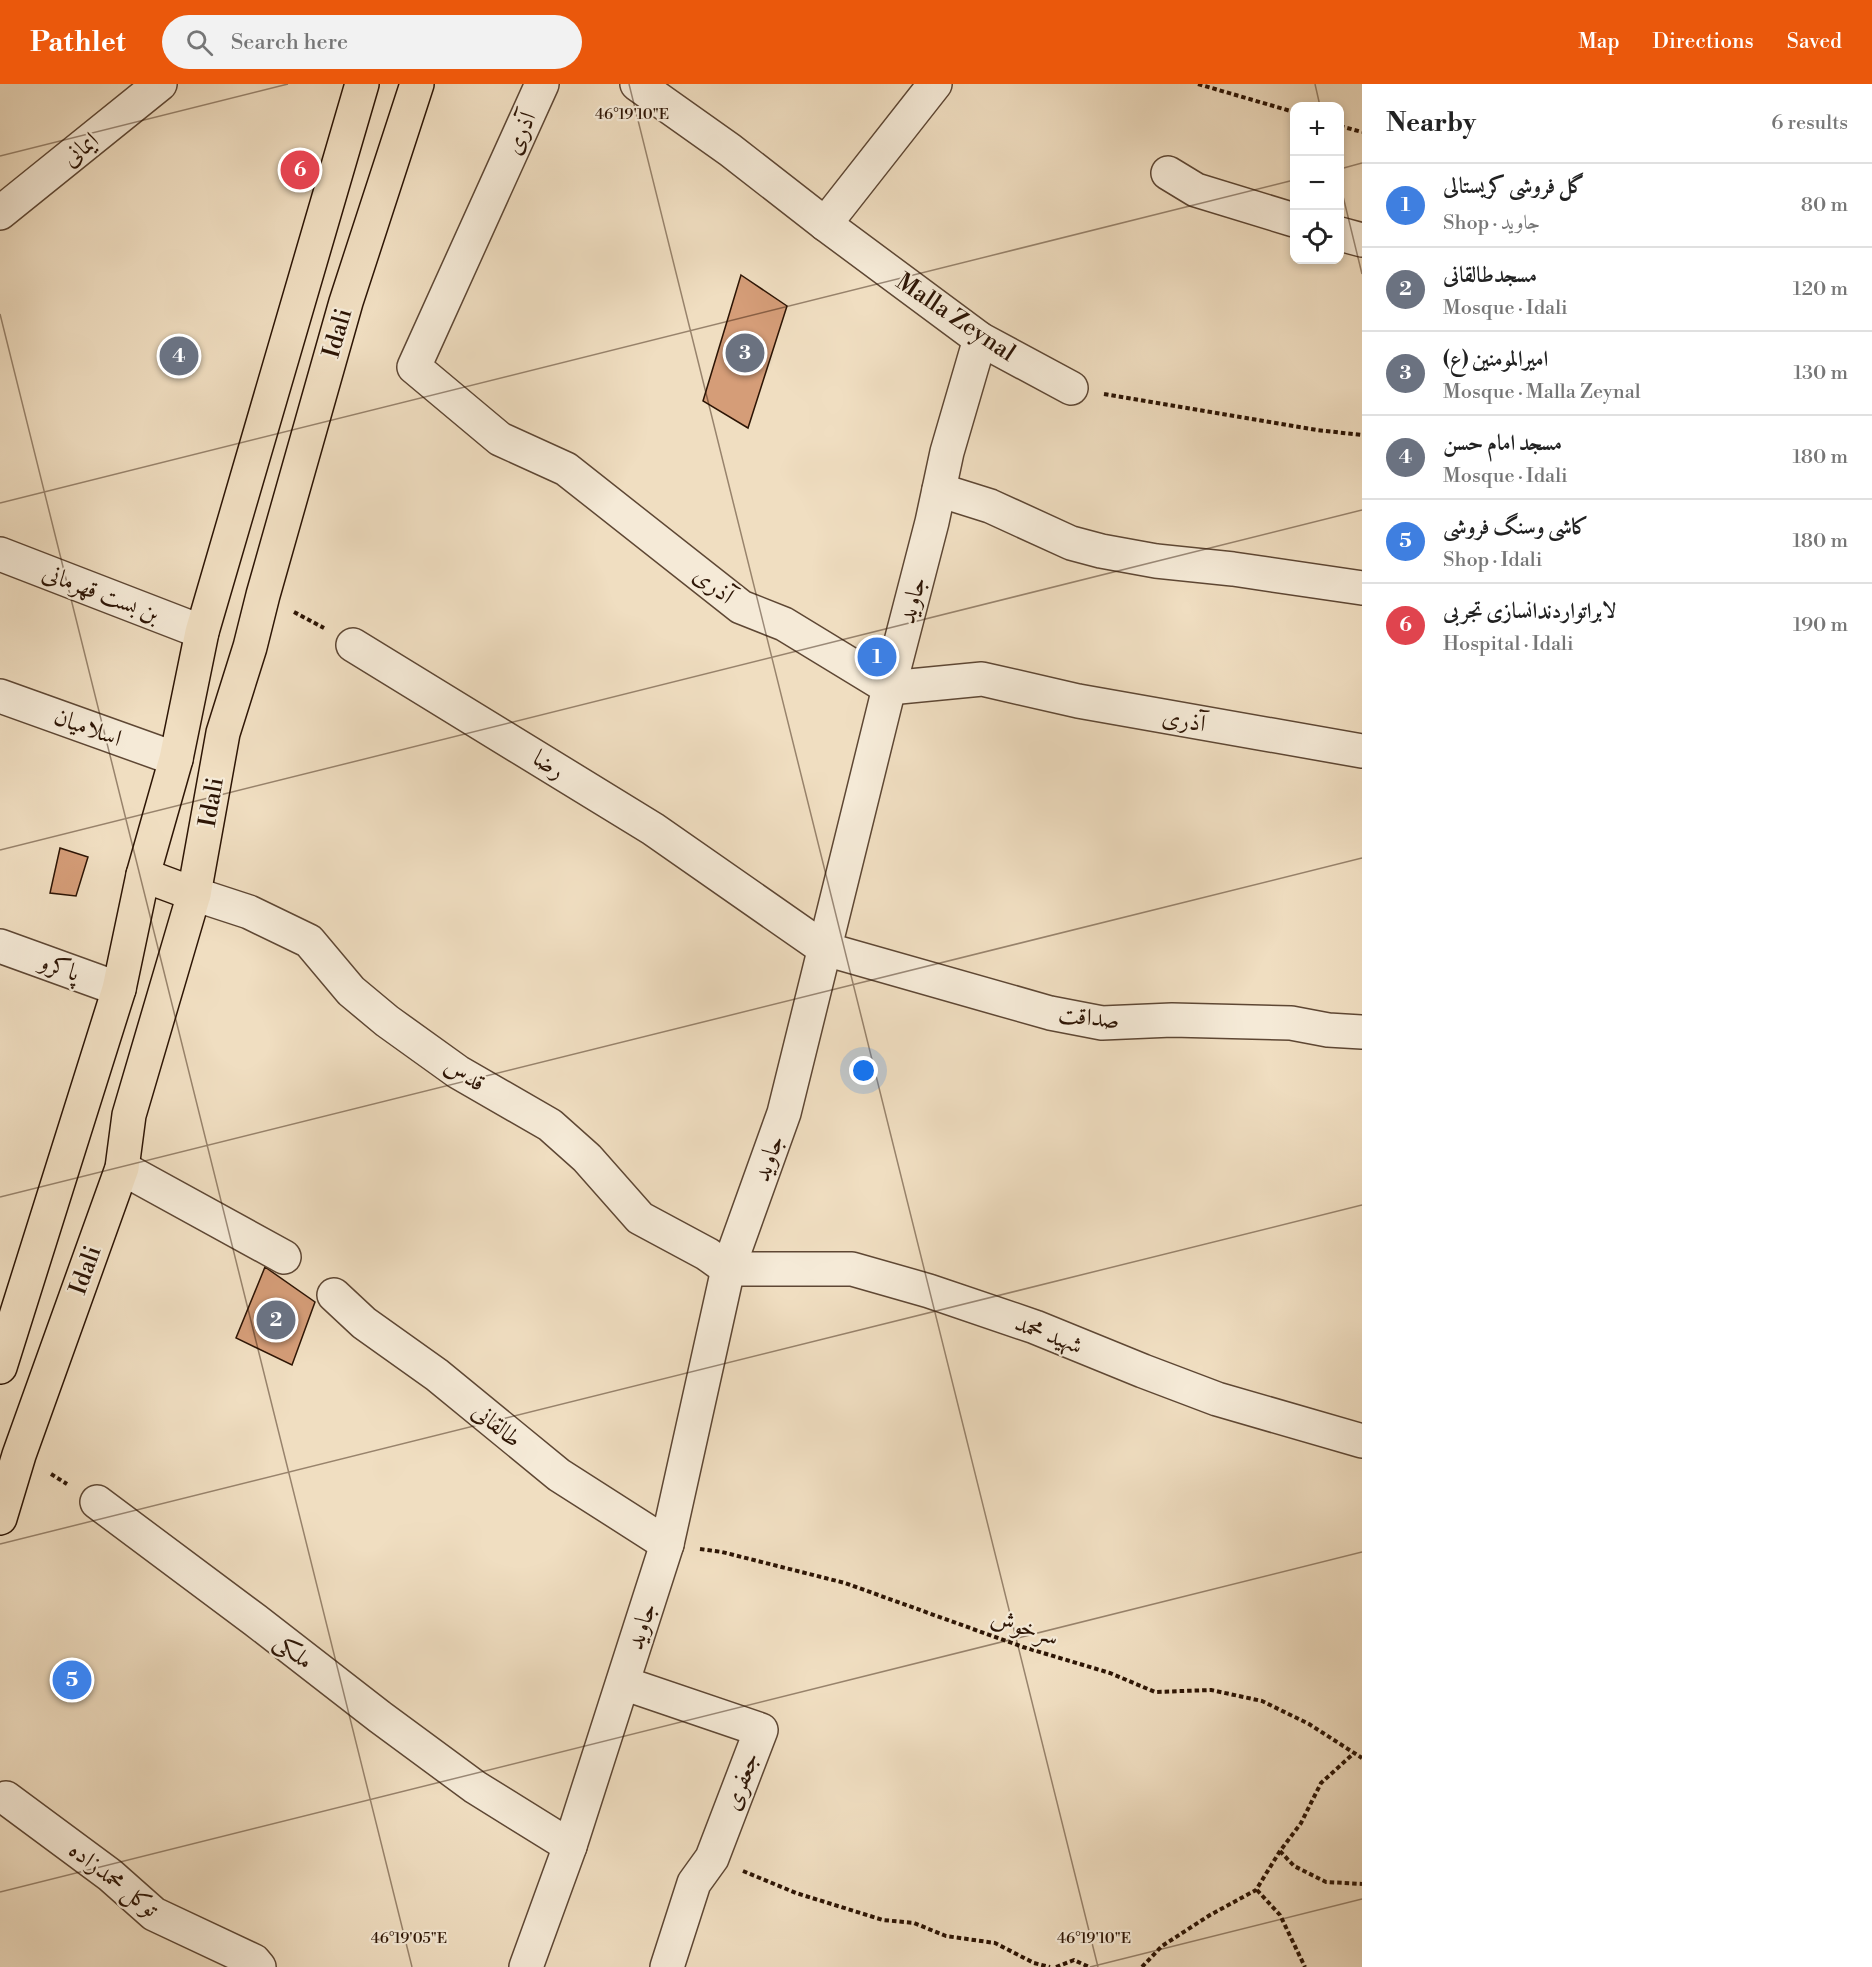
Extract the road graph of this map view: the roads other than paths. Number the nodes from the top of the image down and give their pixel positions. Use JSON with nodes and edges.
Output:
{"nodes":[{"id":1,"x":160,"y":84,"type":"edge"},
{"id":2,"x":362,"y":84,"type":"edge"},
{"id":3,"x":417,"y":84,"type":"edge"},
{"id":4,"x":543,"y":84,"type":"edge"},
{"id":5,"x":637,"y":84,"type":"edge"},
{"id":6,"x":935,"y":84,"type":"edge"},
{"id":7,"x":1168,"y":173,"type":"dead end"},
{"id":8,"x":0,"y":213,"type":"edge"},
{"id":9,"x":1290,"y":219,"type":"edge"},
{"id":10,"x":825,"y":224,"type":"junction"},
{"id":11,"x":1344,"y":235,"type":"edge"},
{"id":12,"x":1362,"y":240,"type":"edge"},
{"id":13,"x":980,"y":339,"type":"junction"},
{"id":14,"x":1071,"y":388,"type":"road end"},
{"id":15,"x":939,"y":490,"type":"junction"},
{"id":16,"x":0,"y":554,"type":"edge"},
{"id":17,"x":1362,"y":588,"type":"edge"},
{"id":18,"x":202,"y":632,"type":"junction"},
{"id":19,"x":353,"y":645,"type":"road end"},
{"id":20,"x":889,"y":688,"type":"junction"},
{"id":21,"x":0,"y":696,"type":"edge"},
{"id":22,"x":1362,"y":751,"type":"edge"},
{"id":23,"x":176,"y":759,"type":"junction"},
{"id":24,"x":143,"y":875,"type":"junction"},
{"id":25,"x":194,"y":894,"type":"junction"},
{"id":26,"x":0,"y":946,"type":"edge"},
{"id":27,"x":825,"y":950,"type":"junction"},
{"id":28,"x":119,"y":988,"type":"junction"},
{"id":29,"x":1362,"y":1032,"type":"edge"},
{"id":30,"x":122,"y":1168,"type":"junction"},
{"id":31,"x":284,"y":1257,"type":"dead end"},
{"id":32,"x":728,"y":1269,"type":"junction"},
{"id":33,"x":334,"y":1296,"type":"dead end"},
{"id":34,"x":0,"y":1367,"type":"edge"},
{"id":35,"x":1362,"y":1441,"type":"edge"},
{"id":36,"x":97,"y":1502,"type":"road end"},
{"id":37,"x":0,"y":1518,"type":"edge"},
{"id":38,"x":667,"y":1544,"type":"junction"},
{"id":39,"x":622,"y":1683,"type":"junction"},
{"id":40,"x":6,"y":1798,"type":"dead end"},
{"id":41,"x":570,"y":1846,"type":"junction"},
{"id":42,"x":259,"y":1967,"type":"edge"},
{"id":43,"x":526,"y":1967,"type":"edge"},
{"id":44,"x":667,"y":1967,"type":"edge"}],
"edges":[{"from":1,"to":8,"type":"street","name":"ایمانی"},
{"from":2,"to":18,"type":"main road","name":"Idali"},
{"from":3,"to":25,"type":"main road","name":"Idali"},
{"from":4,"to":20,"type":"street","name":"آذری"},
{"from":5,"to":10,"type":"street","name":"Malla Zeynal"},
{"from":6,"to":10,"type":"street"},
{"from":7,"to":9,"type":"street"},
{"from":10,"to":13,"type":"street","name":"Malla Zeynal"},
{"from":11,"to":12,"type":"street"},
{"from":13,"to":14,"type":"street","name":"Malla Zeynal"},
{"from":13,"to":15,"type":"street","name":"جاوید"},
{"from":15,"to":17,"type":"street"},
{"from":15,"to":20,"type":"street","name":"جاوید"},
{"from":16,"to":18,"type":"street","name":"بن بست قهرمانی"},
{"from":18,"to":23,"type":"main road","name":"Idali"},
{"from":19,"to":27,"type":"street","name":"رضا"},
{"from":20,"to":22,"type":"street","name":"آذری"},
{"from":20,"to":27,"type":"street","name":"جاوید"},
{"from":21,"to":23,"type":"street","name":"اسلامیان"},
{"from":23,"to":24,"type":"main road","name":"Idali"},
{"from":24,"to":25,"type":"main road"},
{"from":24,"to":28,"type":"main road","name":"Idali"},
{"from":25,"to":30,"type":"main road","name":"Idali"},
{"from":25,"to":32,"type":"street","name":"قدس"},
{"from":26,"to":28,"type":"street","name":"پاکرو"},
{"from":27,"to":29,"type":"street","name":"صداقت"},
{"from":27,"to":32,"type":"street","name":"جاوید"},
{"from":28,"to":34,"type":"main road","name":"Idali"},
{"from":30,"to":31,"type":"street"},
{"from":30,"to":37,"type":"main road","name":"Idali"},
{"from":32,"to":35,"type":"street","name":"شهید محمد"},
{"from":32,"to":38,"type":"street","name":"جاوید"},
{"from":33,"to":38,"type":"street","name":"طالقانی"},
{"from":36,"to":41,"type":"street","name":"ملکی"},
{"from":38,"to":39,"type":"street","name":"جاوید"},
{"from":39,"to":41,"type":"street","name":"جاوید"},
{"from":39,"to":44,"type":"street","name":"جعفری"},
{"from":40,"to":42,"type":"street","name":"توکل محمدزاده"},
{"from":41,"to":43,"type":"street","name":"جاوید"}]}
